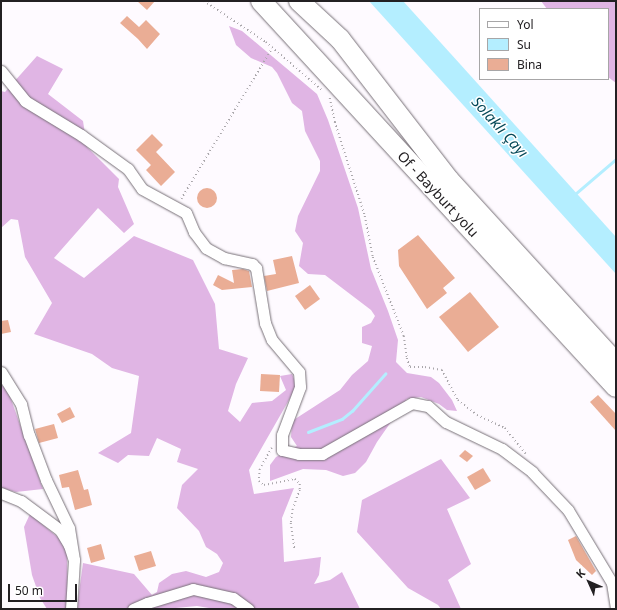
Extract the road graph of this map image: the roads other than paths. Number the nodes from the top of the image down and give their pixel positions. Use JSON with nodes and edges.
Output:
{"nodes":[{"id":1,"x":261,"y":1,"type":"edge"},
{"id":2,"x":299,"y":1,"type":"edge"},
{"id":3,"x":332,"y":31,"type":"junction"},
{"id":4,"x":307,"y":51,"type":"junction"},
{"id":5,"x":351,"y":53,"type":"junction"},
{"id":6,"x":1,"y":71,"type":"edge"},
{"id":7,"x":326,"y":83,"type":"junction"},
{"id":8,"x":616,"y":363,"type":"edge"},
{"id":9,"x":1,"y":372,"type":"edge"},
{"id":10,"x":616,"y":387,"type":"edge"},
{"id":11,"x":1,"y":493,"type":"edge"},
{"id":12,"x":74,"y":560,"type":"junction"},
{"id":13,"x":616,"y":607,"type":"edge"},
{"id":14,"x":71,"y":609,"type":"edge"},
{"id":15,"x":133,"y":609,"type":"edge"},
{"id":16,"x":248,"y":609,"type":"edge"}],
"edges":[{"from":1,"to":4,"type":"highway","name":"Of - Bayburt yolu"},
{"from":2,"to":3,"type":"highway","name":"Of - Bayburt yolu"},
{"from":3,"to":4,"type":"highway"},
{"from":3,"to":5,"type":"highway","name":"Of - Bayburt yolu"},
{"from":4,"to":7,"type":"highway","name":"Of - Bayburt yolu"},
{"from":5,"to":7,"type":"highway"},
{"from":5,"to":8,"type":"highway","name":"Of - Bayburt yolu"},
{"from":6,"to":13,"type":"street"},
{"from":7,"to":10,"type":"highway","name":"Of - Bayburt yolu"},
{"from":9,"to":12,"type":"street"},
{"from":11,"to":12,"type":"street"},
{"from":12,"to":14,"type":"street"},
{"from":15,"to":16,"type":"street"}]}
